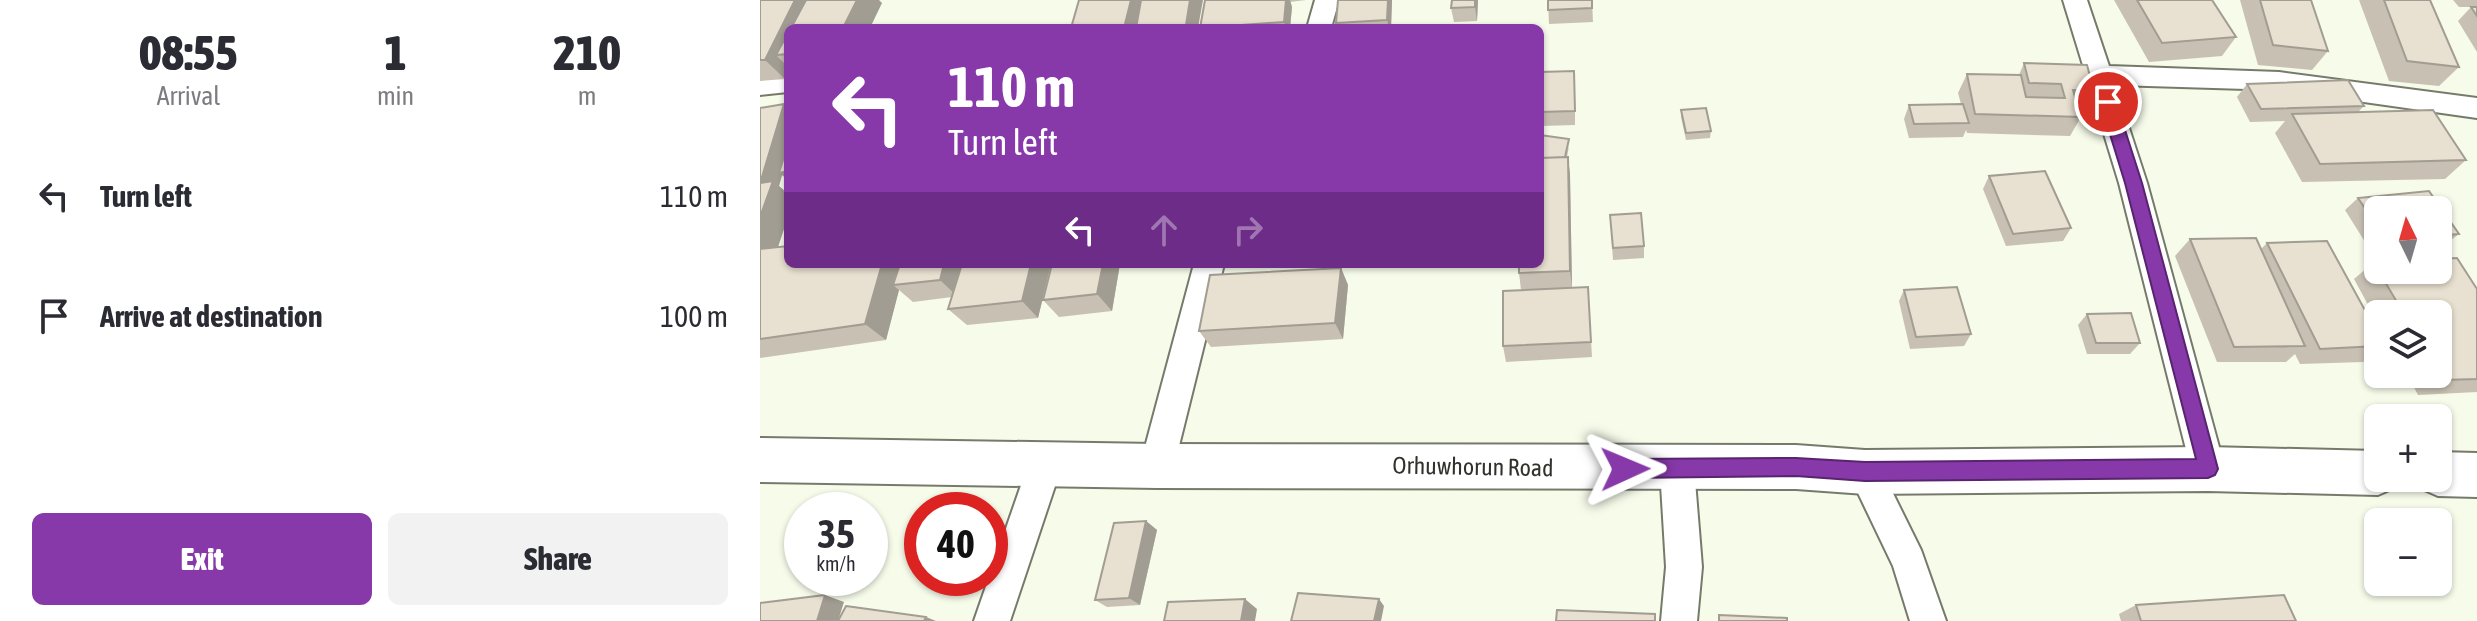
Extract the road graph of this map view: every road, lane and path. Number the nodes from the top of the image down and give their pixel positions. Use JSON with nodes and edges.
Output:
{"nodes":[{"id":1,"x":1327,"y":0,"type":"edge"},
{"id":2,"x":2075,"y":0,"type":"edge"},
{"id":3,"x":1320,"y":24,"type":"edge"},
{"id":4,"x":2100,"y":75,"type":"junction"},
{"id":5,"x":784,"y":83,"type":"edge"},
{"id":6,"x":760,"y":86,"type":"edge"},
{"id":7,"x":2477,"y":108,"type":"edge"},
{"id":8,"x":1208,"y":268,"type":"edge"},
{"id":9,"x":760,"y":460,"type":"edge"},
{"id":10,"x":1045,"y":465,"type":"junction"},
{"id":11,"x":1157,"y":466,"type":"junction"},
{"id":12,"x":1677,"y":468,"type":"junction"},
{"id":13,"x":2208,"y":469,"type":"junction"},
{"id":14,"x":1865,"y":472,"type":"junction"},
{"id":15,"x":2364,"y":473,"type":"edge"},
{"id":16,"x":992,"y":621,"type":"edge"},
{"id":17,"x":1679,"y":621,"type":"edge"},
{"id":18,"x":1928,"y":621,"type":"edge"}],
"edges":[{"from":1,"to":3,"type":"street"},
{"from":2,"to":4,"type":"street"},
{"from":4,"to":7,"type":"street"},
{"from":4,"to":13,"type":"street"},
{"from":5,"to":6,"type":"street"},
{"from":8,"to":11,"type":"street"},
{"from":9,"to":10,"type":"street","name":"Orhuwhorun Road"},
{"from":10,"to":11,"type":"street","name":"Orhuwhorun Road"},
{"from":10,"to":16,"type":"street"},
{"from":11,"to":12,"type":"street","name":"Orhuwhorun Road"},
{"from":12,"to":14,"type":"street","name":"Orhuwhorun Road"},
{"from":12,"to":17,"type":"street"},
{"from":13,"to":14,"type":"street","name":"Orhuwhorun Road"},
{"from":13,"to":15,"type":"street","name":"Orhuwhorun Road"},
{"from":14,"to":18,"type":"street"}]}
